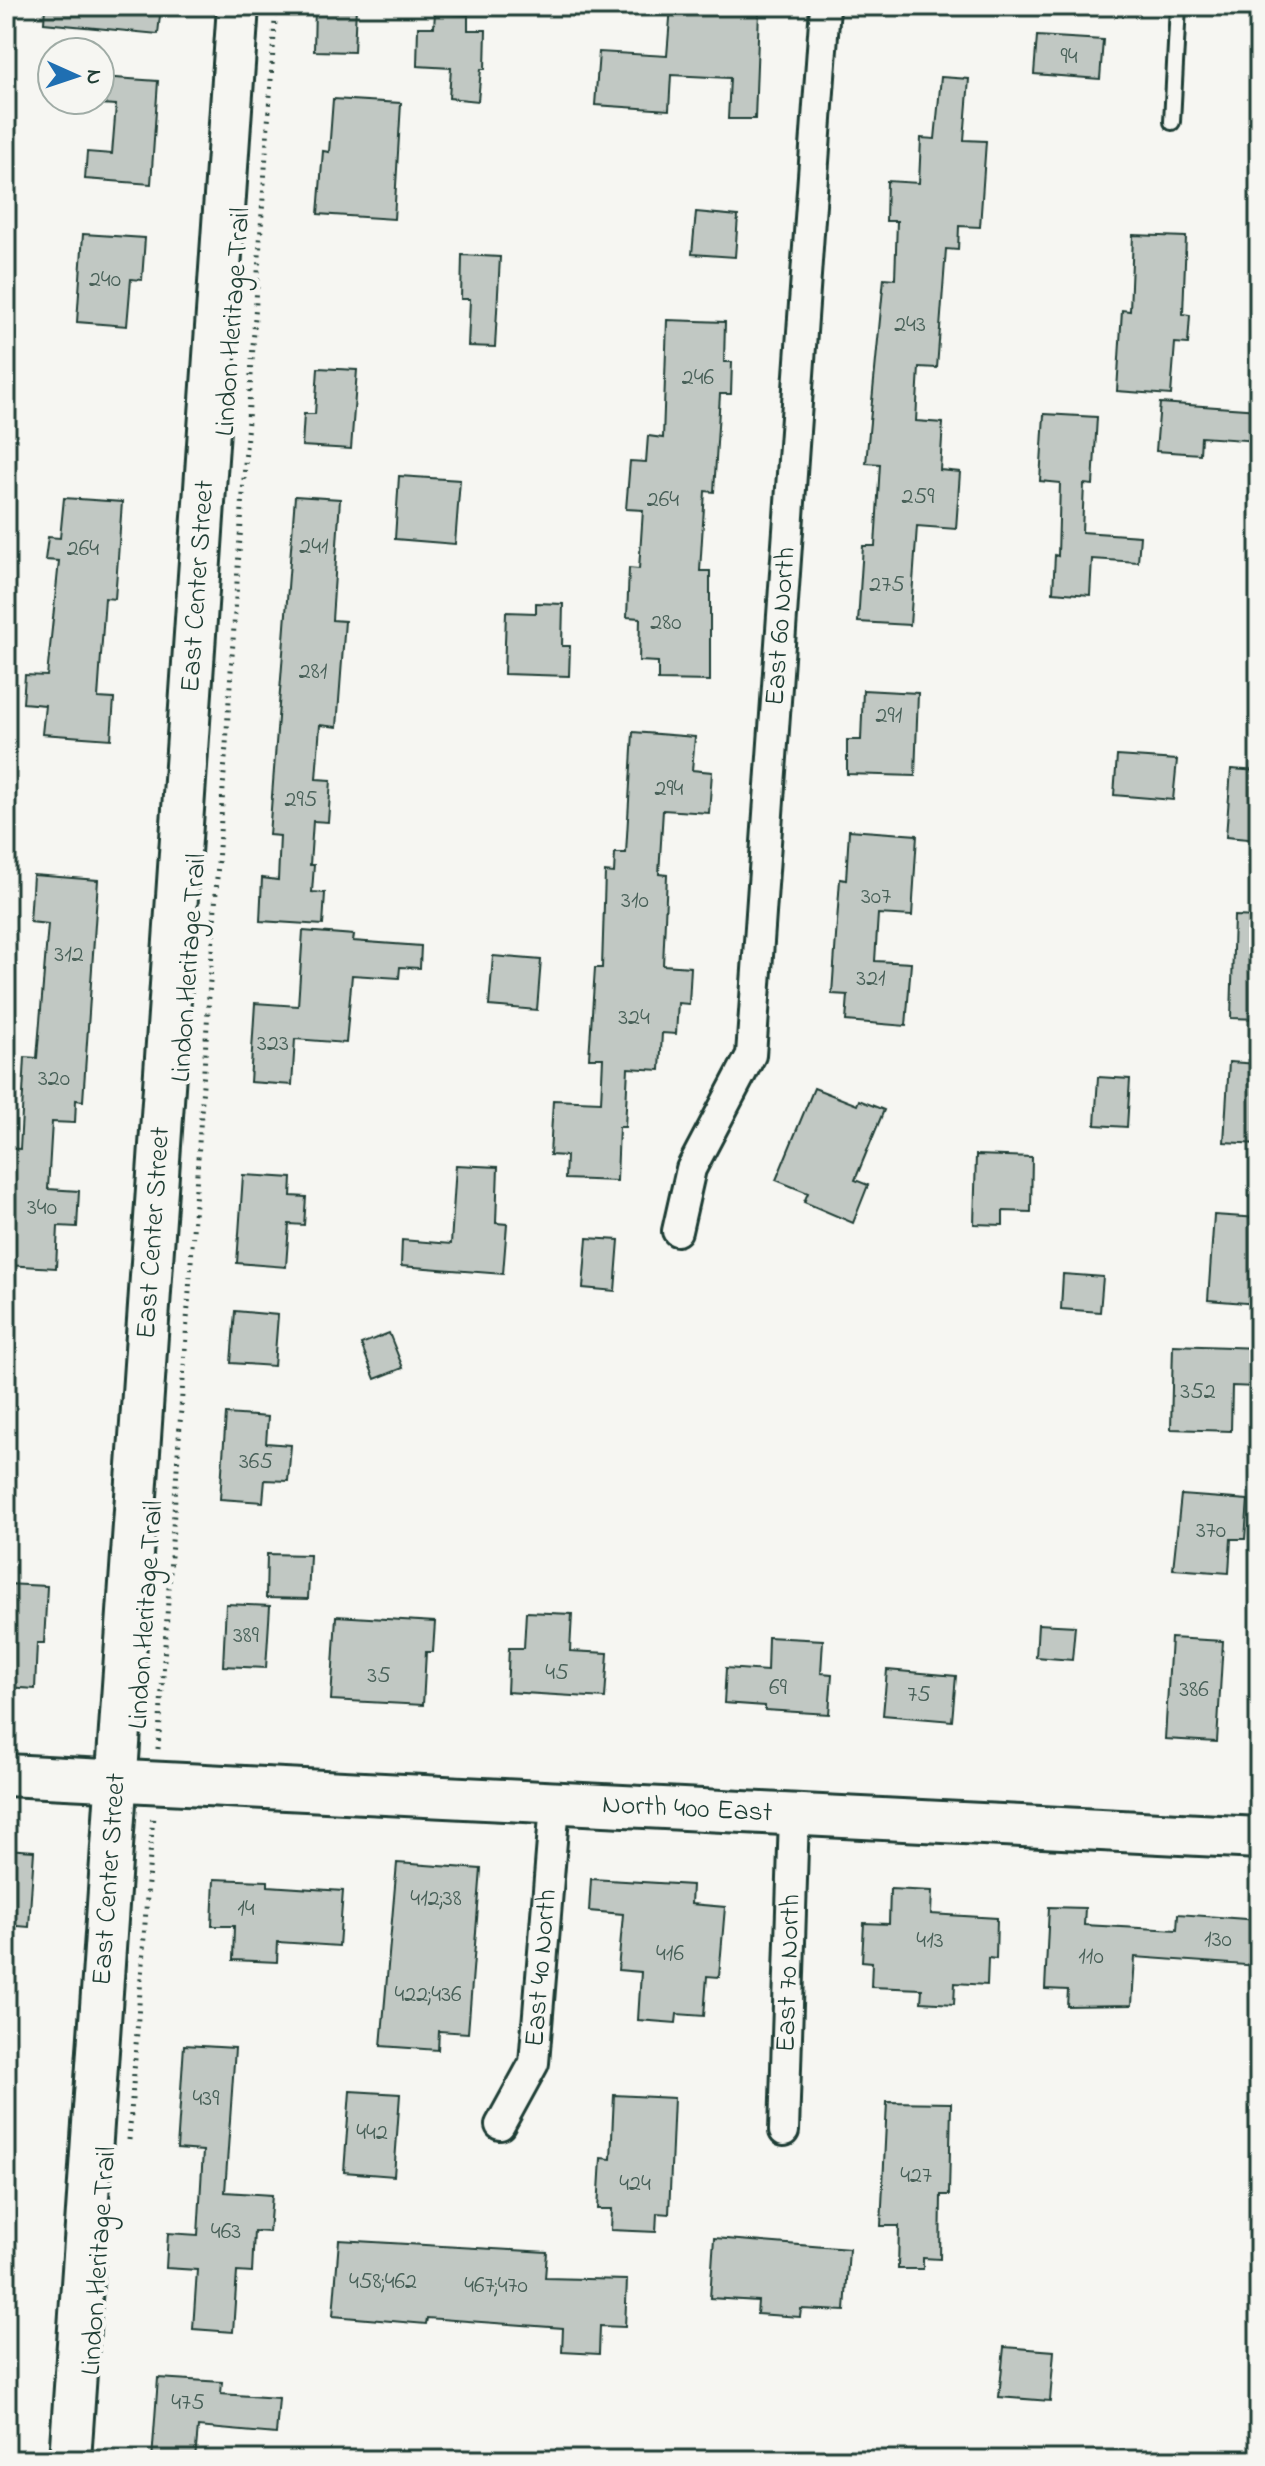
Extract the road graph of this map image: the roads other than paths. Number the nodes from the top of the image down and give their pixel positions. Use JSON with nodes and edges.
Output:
{"nodes":[{"id":1,"x":238,"y":6,"type":"edge"},
{"id":2,"x":825,"y":6,"type":"edge"},
{"id":3,"x":1178,"y":6,"type":"edge"},
{"id":4,"x":1172,"y":122,"type":"dead end"},
{"id":5,"x":677,"y":1231,"type":"dead end"},
{"id":6,"x":6,"y":1775,"type":"edge"},
{"id":7,"x":115,"y":1779,"type":"junction"},
{"id":8,"x":555,"y":1804,"type":"junction"},
{"id":9,"x":794,"y":1816,"type":"junction"},
{"id":10,"x":1259,"y":1838,"type":"edge"},
{"id":11,"x":500,"y":2125,"type":"dead end"},
{"id":12,"x":784,"y":2131,"type":"dead end"},
{"id":13,"x":70,"y":2460,"type":"edge"}],
"edges":[{"from":1,"to":7,"type":"street","name":"East Center Street"},
{"from":2,"to":5,"type":"street","name":"East 60 North"},
{"from":3,"to":4,"type":"lane"},
{"from":6,"to":7,"type":"street","name":"North 400 East"},
{"from":7,"to":8,"type":"street","name":"North 400 East"},
{"from":7,"to":13,"type":"street","name":"East Center Street"},
{"from":8,"to":9,"type":"street","name":"North 400 East"},
{"from":8,"to":11,"type":"street","name":"East 40 North"},
{"from":9,"to":10,"type":"street","name":"North 400 East"},
{"from":9,"to":12,"type":"street","name":"East 70 North"}]}
